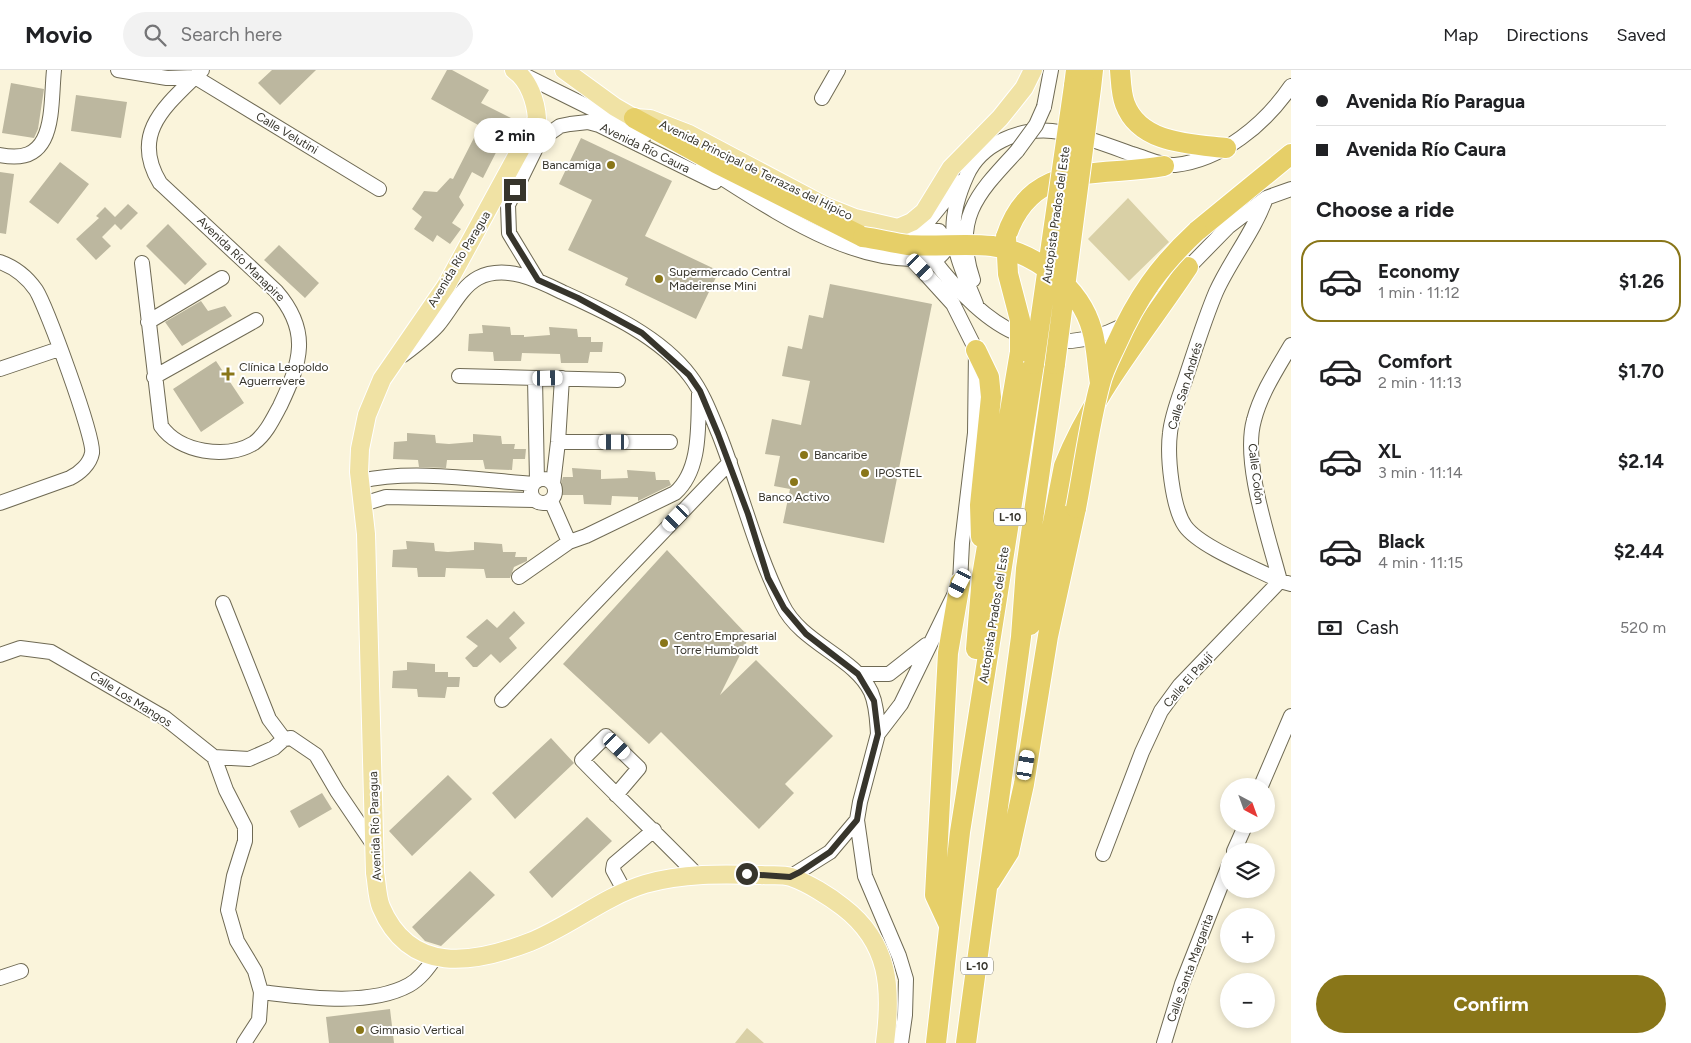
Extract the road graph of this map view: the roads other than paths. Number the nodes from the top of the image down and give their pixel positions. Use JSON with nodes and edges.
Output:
{"nodes":[{"id":1,"x":54,"y":70,"type":"edge"},
{"id":2,"x":118,"y":70,"type":"edge"},
{"id":3,"x":838,"y":70,"type":"edge"},
{"id":4,"x":1033,"y":70,"type":"edge"},
{"id":5,"x":1051,"y":70,"type":"edge"},
{"id":6,"x":1076,"y":70,"type":"edge"},
{"id":7,"x":1120,"y":70,"type":"edge"},
{"id":8,"x":516,"y":71,"type":"edge"},
{"id":9,"x":574,"y":73,"type":"edge"},
{"id":10,"x":198,"y":74,"type":"edge"},
{"id":11,"x":1092,"y":79,"type":"edge"},
{"id":12,"x":1290,"y":86,"type":"edge"},
{"id":13,"x":822,"y":98,"type":"dead end"},
{"id":14,"x":634,"y":118,"type":"joint"},
{"id":15,"x":1226,"y":148,"type":"junction"},
{"id":16,"x":1291,"y":154,"type":"edge"},
{"id":17,"x":0,"y":155,"type":"edge"},
{"id":18,"x":1164,"y":166,"type":"junction"},
{"id":19,"x":966,"y":177,"type":"junction"},
{"id":20,"x":379,"y":189,"type":"dead end"},
{"id":21,"x":1291,"y":189,"type":"edge"},
{"id":22,"x":752,"y":197,"type":"junction"},
{"id":23,"x":1266,"y":198,"type":"junction"},
{"id":24,"x":868,"y":230,"type":"junction"},
{"id":25,"x":921,"y":230,"type":"junction"},
{"id":26,"x":932,"y":258,"type":"junction"},
{"id":27,"x":912,"y":259,"type":"junction"},
{"id":28,"x":0,"y":262,"type":"edge"},
{"id":29,"x":142,"y":263,"type":"dead end"},
{"id":30,"x":1188,"y":267,"type":"junction"},
{"id":31,"x":222,"y":278,"type":"dead end"},
{"id":32,"x":538,"y":280,"type":"junction"},
{"id":33,"x":976,"y":304,"type":"junction"},
{"id":34,"x":256,"y":320,"type":"dead end"},
{"id":35,"x":148,"y":322,"type":"junction"},
{"id":36,"x":1002,"y":327,"type":"junction"},
{"id":37,"x":1291,"y":345,"type":"edge"},
{"id":38,"x":59,"y":349,"type":"junction"},
{"id":39,"x":976,"y":350,"type":"junction"},
{"id":40,"x":1027,"y":358,"type":"junction"},
{"id":41,"x":392,"y":364,"type":"junction"},
{"id":42,"x":0,"y":369,"type":"edge"},
{"id":43,"x":459,"y":376,"type":"dead end"},
{"id":44,"x":154,"y":377,"type":"junction"},
{"id":45,"x":535,"y":378,"type":"junction"},
{"id":46,"x":562,"y":378,"type":"junction"},
{"id":47,"x":618,"y":380,"type":"dead end"},
{"id":48,"x":1100,"y":383,"type":"junction"},
{"id":49,"x":700,"y":391,"type":"junction"},
{"id":50,"x":536,"y":419,"type":"junction"},
{"id":51,"x":559,"y":421,"type":"junction"},
{"id":52,"x":558,"y":442,"type":"junction"},
{"id":53,"x":670,"y":442,"type":"dead end"},
{"id":54,"x":730,"y":462,"type":"junction"},
{"id":55,"x":435,"y":477,"type":"junction"},
{"id":56,"x":360,"y":482,"type":"junction"},
{"id":57,"x":535,"y":483,"type":"junction"},
{"id":58,"x":552,"y":484,"type":"junction"},
{"id":59,"x":437,"y":498,"type":"junction"},
{"id":60,"x":534,"y":500,"type":"junction"},
{"id":61,"x":551,"y":501,"type":"junction"},
{"id":62,"x":0,"y":503,"type":"edge"},
{"id":63,"x":362,"y":504,"type":"junction"},
{"id":64,"x":569,"y":542,"type":"junction"},
{"id":65,"x":982,"y":576,"type":"junction"},
{"id":66,"x":519,"y":577,"type":"dead end"},
{"id":67,"x":960,"y":580,"type":"junction"},
{"id":68,"x":1285,"y":582,"type":"edge"},
{"id":69,"x":223,"y":603,"type":"dead end"},
{"id":70,"x":1022,"y":637,"type":"junction"},
{"id":71,"x":932,"y":640,"type":"junction"},
{"id":72,"x":0,"y":655,"type":"edge"},
{"id":73,"x":985,"y":670,"type":"junction"},
{"id":74,"x":858,"y":674,"type":"junction"},
{"id":75,"x":502,"y":700,"type":"dead end"},
{"id":76,"x":1291,"y":716,"type":"edge"},
{"id":77,"x":878,"y":734,"type":"junction"},
{"id":78,"x":284,"y":739,"type":"junction"},
{"id":79,"x":214,"y":757,"type":"junction"},
{"id":80,"x":1264,"y":778,"type":"edge"},
{"id":81,"x":616,"y":795,"type":"dead end"},
{"id":82,"x":857,"y":820,"type":"junction"},
{"id":83,"x":654,"y":830,"type":"junction"},
{"id":84,"x":375,"y":847,"type":"junction"},
{"id":85,"x":1104,"y":854,"type":"dead end"},
{"id":86,"x":697,"y":875,"type":"junction"},
{"id":87,"x":790,"y":877,"type":"junction"},
{"id":88,"x":986,"y":888,"type":"junction"},
{"id":89,"x":1220,"y":889,"type":"edge"},
{"id":90,"x":625,"y":892,"type":"junction"},
{"id":91,"x":949,"y":925,"type":"junction"},
{"id":92,"x":435,"y":958,"type":"junction"},
{"id":93,"x":22,"y":970,"type":"dead end"},
{"id":94,"x":0,"y":978,"type":"edge"},
{"id":95,"x":261,"y":992,"type":"junction"},
{"id":96,"x":244,"y":1043,"type":"edge"},
{"id":97,"x":885,"y":1043,"type":"edge"},
{"id":98,"x":900,"y":1043,"type":"edge"},
{"id":99,"x":936,"y":1043,"type":"edge"},
{"id":100,"x":966,"y":1043,"type":"edge"},
{"id":101,"x":1164,"y":1043,"type":"edge"}],
"edges":[{"from":1,"to":17,"type":"street"},
{"from":2,"to":10,"type":"street"},
{"from":3,"to":13,"type":"street"},
{"from":4,"to":24,"type":"main road"},
{"from":5,"to":36,"type":"street","bridge":true},
{"from":6,"to":40,"type":"highway","name":"Autopista Prados del Este","number":"L-10","bridge":true},
{"from":7,"to":15,"type":"highway"},
{"from":8,"to":22,"type":"street","name":"Avenida Principal de Terrazas del Hípico"},
{"from":8,"to":41,"type":"main road","name":"Avenida Río Paragua"},
{"from":9,"to":14,"type":"main road"},
{"from":10,"to":20,"type":"street","name":"Calle Velutini"},
{"from":10,"to":44,"type":"street","name":"Avenida Río Manapire"},
{"from":11,"to":70,"type":"highway","name":"Autopista Prados del Este","number":"L-10","bridge":true},
{"from":12,"to":15,"type":"street"},
{"from":14,"to":24,"type":"highway"},
{"from":15,"to":18,"type":"street"},
{"from":16,"to":48,"type":"highway","bridge":true},
{"from":18,"to":19,"type":"street"},
{"from":18,"to":40,"type":"highway","bridge":true},
{"from":19,"to":25,"type":"street"},
{"from":19,"to":33,"type":"street"},
{"from":21,"to":23,"type":"street"},
{"from":22,"to":27,"type":"street","name":"Avenida Principal de Terrazas del Hípico"},
{"from":22,"to":32,"type":"street","name":"Avenida Río Caura"},
{"from":23,"to":30,"type":"street"},
{"from":23,"to":68,"type":"street","name":"Calle San Andrés"},
{"from":24,"to":25,"type":"street"},
{"from":24,"to":48,"type":"highway","bridge":true},
{"from":25,"to":26,"type":"street"},
{"from":26,"to":27,"type":"street","name":"Avenida Principal de Terrazas del Hípico"},
{"from":26,"to":33,"type":"street"},
{"from":27,"to":39,"type":"street"},
{"from":28,"to":38,"type":"street"},
{"from":29,"to":35,"type":"street","name":"Avenida Río Manapire"},
{"from":30,"to":36,"type":"street"},
{"from":30,"to":70,"type":"highway"},
{"from":31,"to":35,"type":"street"},
{"from":32,"to":41,"type":"street","name":"Avenida Río Paragua"},
{"from":32,"to":49,"type":"street"},
{"from":33,"to":36,"type":"street"},
{"from":34,"to":44,"type":"street"},
{"from":35,"to":44,"type":"street","name":"Avenida Río Manapire"},
{"from":37,"to":68,"type":"street","name":"Calle Colón"},
{"from":38,"to":42,"type":"street"},
{"from":38,"to":62,"type":"street"},
{"from":39,"to":65,"type":"highway"},
{"from":39,"to":67,"type":"street"},
{"from":40,"to":65,"type":"highway"},
{"from":40,"to":73,"type":"highway","name":"Autopista Prados del Este","number":"L-10"},
{"from":41,"to":56,"type":"main road","name":"Avenida Río Paragua"},
{"from":43,"to":45,"type":"street"},
{"from":45,"to":46,"type":"street"},
{"from":45,"to":50,"type":"street"},
{"from":46,"to":47,"type":"street"},
{"from":46,"to":51,"type":"street"},
{"from":48,"to":88,"type":"highway","bridge":true},
{"from":49,"to":54,"type":"street"},
{"from":49,"to":64,"type":"street"},
{"from":50,"to":51,"type":"street"},
{"from":50,"to":57,"type":"street"},
{"from":51,"to":52,"type":"street"},
{"from":52,"to":53,"type":"street"},
{"from":52,"to":58,"type":"street"},
{"from":54,"to":74,"type":"street"},
{"from":54,"to":75,"type":"street"},
{"from":55,"to":56,"type":"street"},
{"from":55,"to":57,"type":"street"},
{"from":55,"to":59,"type":"street"},
{"from":56,"to":63,"type":"main road","name":"Avenida Río Paragua"},
{"from":57,"to":58,"type":"street"},
{"from":57,"to":60,"type":"street"},
{"from":58,"to":61,"type":"street"},
{"from":59,"to":60,"type":"street"},
{"from":59,"to":63,"type":"street"},
{"from":60,"to":61,"type":"street"},
{"from":61,"to":64,"type":"street"},
{"from":63,"to":84,"type":"main road","name":"Avenida Río Paragua"},
{"from":64,"to":66,"type":"street"},
{"from":65,"to":73,"type":"highway"},
{"from":67,"to":71,"type":"street"},
{"from":67,"to":91,"type":"highway"},
{"from":68,"to":85,"type":"street","name":"Calle El Paují"},
{"from":69,"to":78,"type":"street"},
{"from":70,"to":88,"type":"highway","name":"Autopista Prados del Este","number":"L-10"},
{"from":71,"to":74,"type":"street"},
{"from":71,"to":77,"type":"street"},
{"from":72,"to":79,"type":"street","name":"Calle Los Mangos"},
{"from":73,"to":91,"type":"highway","name":"Autopista Prados del Este","number":"L-10"},
{"from":74,"to":77,"type":"street"},
{"from":76,"to":80,"type":"street"},
{"from":77,"to":82,"type":"street"},
{"from":78,"to":79,"type":"street"},
{"from":78,"to":84,"type":"street"},
{"from":79,"to":95,"type":"street"},
{"from":81,"to":83,"type":"street"},
{"from":82,"to":87,"type":"street"},
{"from":82,"to":98,"type":"street"},
{"from":83,"to":86,"type":"street"},
{"from":83,"to":90,"type":"street"},
{"from":84,"to":92,"type":"main road","name":"Avenida Río Paragua"},
{"from":86,"to":87,"type":"main road","name":"Avenida Río Paragua"},
{"from":86,"to":90,"type":"main road","name":"Avenida Río Paragua"},
{"from":87,"to":97,"type":"main road"},
{"from":88,"to":100,"type":"highway","name":"Autopista Prados del Este","number":"L-10"},
{"from":89,"to":101,"type":"street","name":"Calle Santa Margarita"},
{"from":90,"to":92,"type":"main road","name":"Avenida Río Paragua"},
{"from":91,"to":99,"type":"highway","name":"Autopista Prados del Este","number":"L-10"},
{"from":92,"to":95,"type":"street"},
{"from":93,"to":94,"type":"street"},
{"from":95,"to":96,"type":"street"}]}
